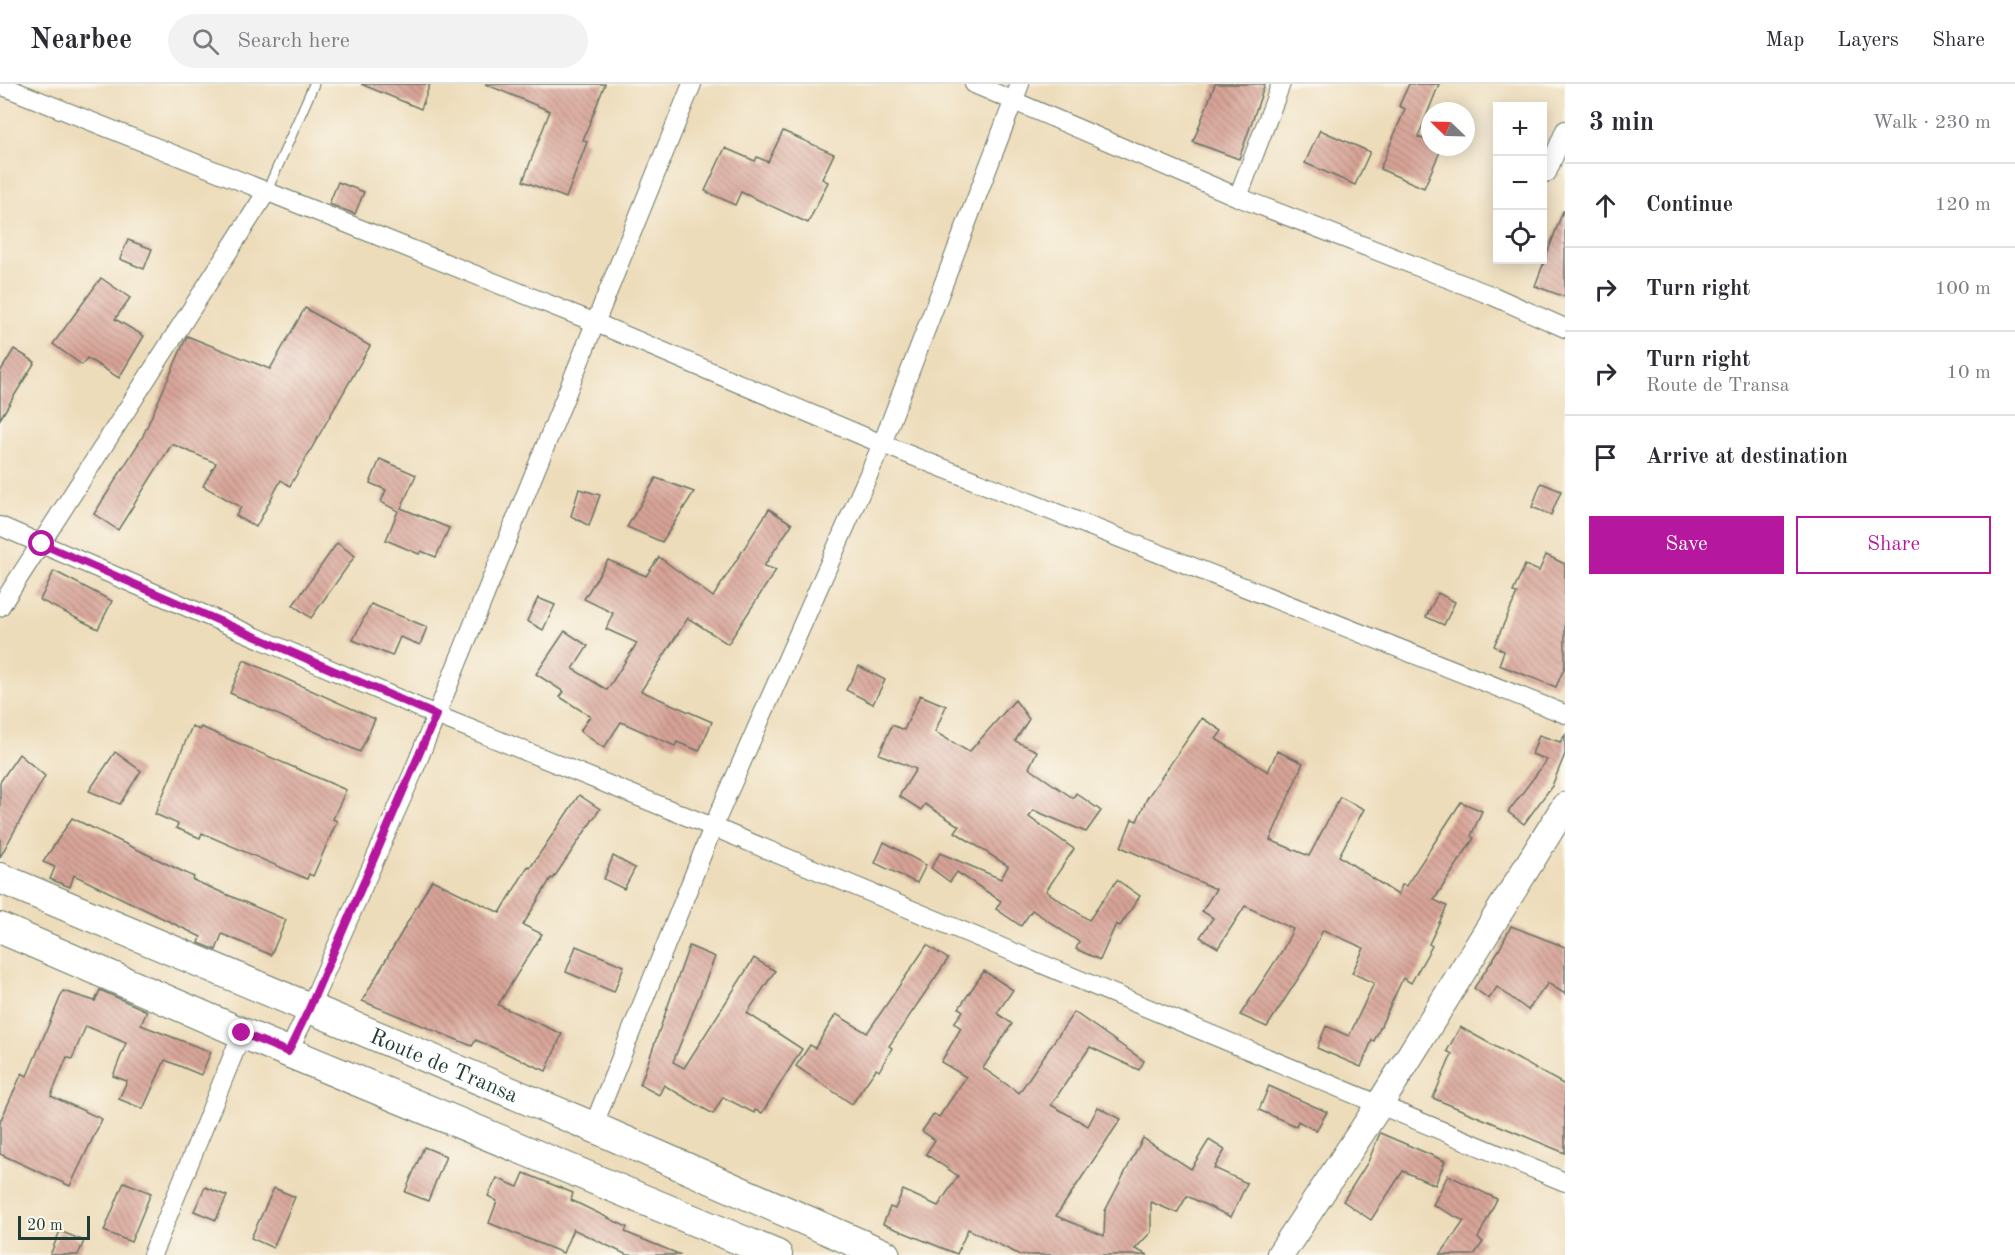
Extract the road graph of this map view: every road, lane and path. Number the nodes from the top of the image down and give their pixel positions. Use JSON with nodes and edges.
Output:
{"nodes":[{"id":1,"x":314,"y":84,"type":"edge"},
{"id":2,"x":692,"y":84,"type":"edge"},
{"id":3,"x":974,"y":84,"type":"edge"},
{"id":4,"x":1020,"y":84,"type":"edge"},
{"id":5,"x":1281,"y":84,"type":"edge"},
{"id":6,"x":0,"y":86,"type":"edge"},
{"id":7,"x":1013,"y":101,"type":"junction"},
{"id":8,"x":1565,"y":130,"type":"edge"},
{"id":9,"x":1547,"y":173,"type":"dead end"},
{"id":10,"x":266,"y":193,"type":"junction"},
{"id":11,"x":1238,"y":197,"type":"junction"},
{"id":12,"x":596,"y":323,"type":"junction"},
{"id":13,"x":1565,"y":328,"type":"edge"},
{"id":14,"x":882,"y":444,"type":"junction"},
{"id":15,"x":0,"y":526,"type":"edge"},
{"id":16,"x":42,"y":544,"type":"junction"},
{"id":17,"x":0,"y":607,"type":"edge"},
{"id":18,"x":1565,"y":714,"type":"edge"},
{"id":19,"x":436,"y":715,"type":"junction"},
{"id":20,"x":1565,"y":806,"type":"edge"},
{"id":21,"x":713,"y":827,"type":"junction"},
{"id":22,"x":0,"y":878,"type":"edge"},
{"id":23,"x":0,"y":928,"type":"edge"},
{"id":24,"x":309,"y":1009,"type":"junction"},
{"id":25,"x":242,"y":1033,"type":"junction"},
{"id":26,"x":288,"y":1052,"type":"junction"},
{"id":27,"x":1380,"y":1104,"type":"junction"},
{"id":28,"x":593,"y":1127,"type":"junction"},
{"id":29,"x":1565,"y":1182,"type":"edge"},
{"id":30,"x":152,"y":1255,"type":"edge"},
{"id":31,"x":777,"y":1255,"type":"edge"},
{"id":32,"x":885,"y":1255,"type":"edge"},
{"id":33,"x":1280,"y":1255,"type":"edge"}],
"edges":[{"from":1,"to":10,"type":"lane"},
{"from":2,"to":12,"type":"street"},
{"from":3,"to":7,"type":"street"},
{"from":4,"to":7,"type":"street"},
{"from":5,"to":11,"type":"street"},
{"from":6,"to":10,"type":"street"},
{"from":7,"to":11,"type":"street"},
{"from":7,"to":14,"type":"street"},
{"from":8,"to":9,"type":"street"},
{"from":10,"to":12,"type":"street"},
{"from":10,"to":16,"type":"street"},
{"from":11,"to":13,"type":"street"},
{"from":12,"to":14,"type":"street"},
{"from":12,"to":19,"type":"street"},
{"from":14,"to":18,"type":"street"},
{"from":14,"to":21,"type":"street"},
{"from":15,"to":16,"type":"street"},
{"from":16,"to":17,"type":"street"},
{"from":16,"to":19,"type":"street"},
{"from":19,"to":21,"type":"street"},
{"from":19,"to":24,"type":"street"},
{"from":20,"to":27,"type":"street"},
{"from":21,"to":27,"type":"street"},
{"from":21,"to":28,"type":"street"},
{"from":22,"to":24,"type":"main road","name":"Route de Transa"},
{"from":23,"to":25,"type":"main road","name":"Route de Transa"},
{"from":24,"to":26,"type":"street"},
{"from":24,"to":28,"type":"main road","name":"Route de Transa"},
{"from":25,"to":26,"type":"main road","name":"Route de Transa"},
{"from":25,"to":30,"type":"street"},
{"from":26,"to":31,"type":"main road","name":"Route de Transa"},
{"from":27,"to":29,"type":"street"},
{"from":27,"to":33,"type":"street"},
{"from":28,"to":32,"type":"main road","name":"Route de Transa"}]}
